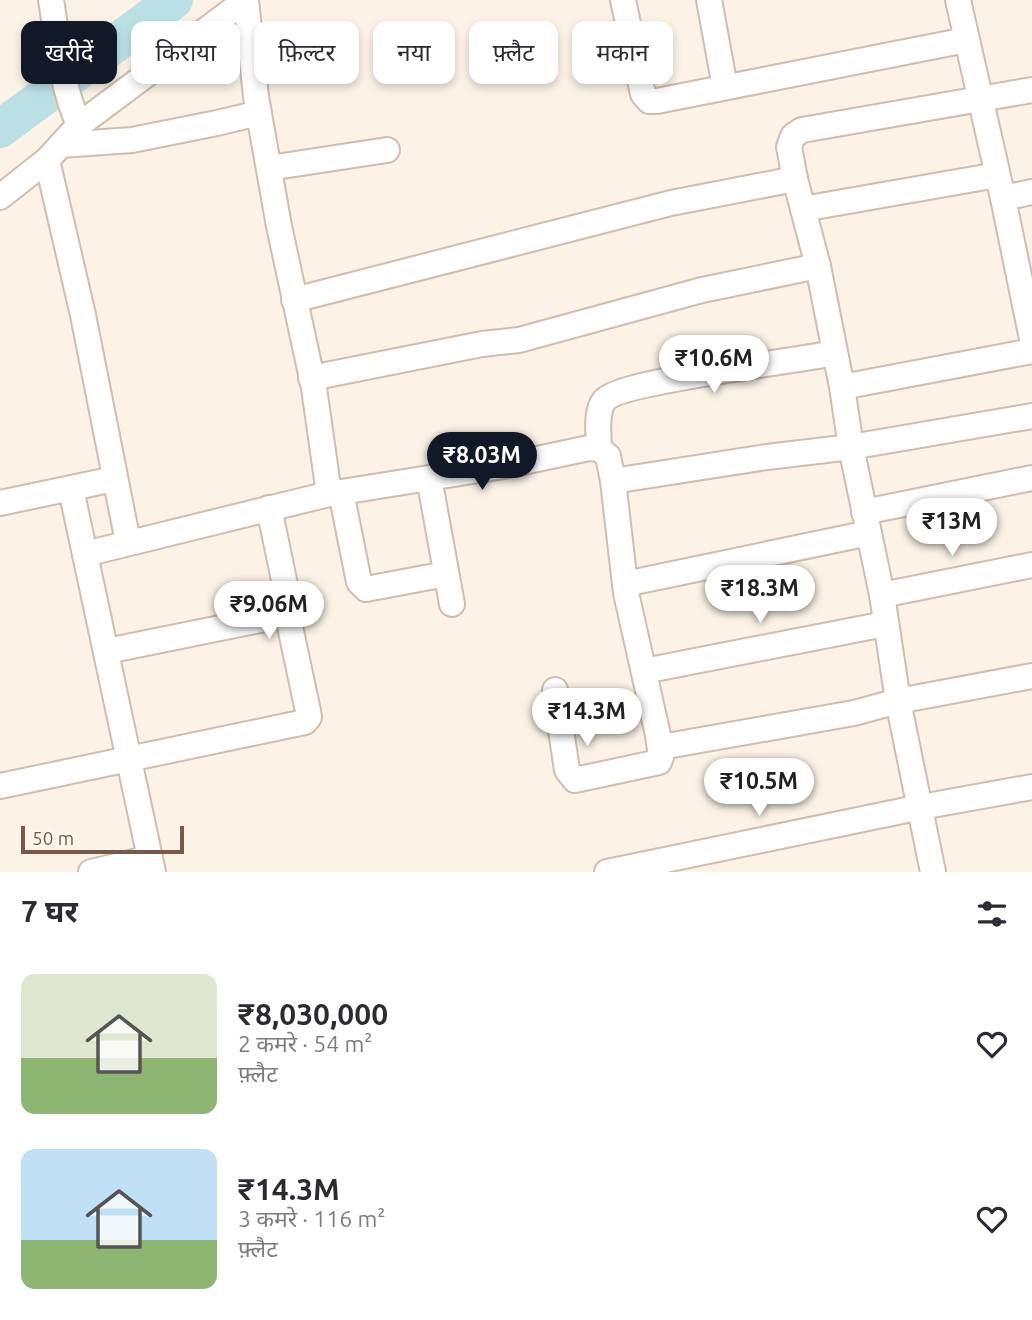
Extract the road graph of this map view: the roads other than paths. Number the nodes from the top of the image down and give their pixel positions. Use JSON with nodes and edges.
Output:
{"nodes":[{"id":1,"x":51,"y":0,"type":"edge"},
{"id":2,"x":246,"y":0,"type":"edge"},
{"id":3,"x":623,"y":0,"type":"edge"},
{"id":4,"x":709,"y":0,"type":"edge"},
{"id":5,"x":958,"y":0,"type":"edge"},
{"id":6,"x":966,"y":40,"type":"junction"},
{"id":7,"x":725,"y":87,"type":"junction"},
{"id":8,"x":1032,"y":90,"type":"edge"},
{"id":9,"x":981,"y":100,"type":"junction"},
{"id":10,"x":259,"y":113,"type":"junction"},
{"id":11,"x":75,"y":116,"type":"junction"},
{"id":12,"x":387,"y":150,"type":"dead end"},
{"id":13,"x":54,"y":153,"type":"junction"},
{"id":14,"x":269,"y":168,"type":"junction"},
{"id":15,"x":795,"y":179,"type":"junction"},
{"id":16,"x":1000,"y":186,"type":"junction"},
{"id":17,"x":1032,"y":192,"type":"edge"},
{"id":18,"x":0,"y":197,"type":"edge"},
{"id":19,"x":803,"y":209,"type":"junction"},
{"id":20,"x":818,"y":266,"type":"junction"},
{"id":21,"x":1026,"y":282,"type":"edge"},
{"id":22,"x":294,"y":300,"type":"junction"},
{"id":23,"x":1032,"y":339,"type":"edge"},
{"id":24,"x":1032,"y":351,"type":"edge"},
{"id":25,"x":834,"y":353,"type":"junction"},
{"id":26,"x":312,"y":377,"type":"junction"},
{"id":27,"x":842,"y":387,"type":"junction"},
{"id":28,"x":1032,"y":416,"type":"edge"},
{"id":29,"x":851,"y":447,"type":"junction"},
{"id":30,"x":599,"y":449,"type":"junction"},
{"id":31,"x":429,"y":478,"type":"junction"},
{"id":32,"x":1032,"y":478,"type":"edge"},
{"id":33,"x":114,"y":479,"type":"junction"},
{"id":34,"x":613,"y":481,"type":"junction"},
{"id":35,"x":71,"y":489,"type":"junction"},
{"id":36,"x":335,"y":493,"type":"junction"},
{"id":37,"x":0,"y":503,"type":"edge"},
{"id":38,"x":269,"y":508,"type":"junction"},
{"id":39,"x":866,"y":523,"type":"junction"},
{"id":40,"x":128,"y":542,"type":"junction"},
{"id":41,"x":85,"y":554,"type":"junction"},
{"id":42,"x":1032,"y":565,"type":"edge"},
{"id":43,"x":446,"y":573,"type":"junction"},
{"id":44,"x":625,"y":584,"type":"junction"},
{"id":45,"x":882,"y":595,"type":"junction"},
{"id":46,"x":452,"y":604,"type":"dead end"},
{"id":47,"x":286,"y":608,"type":"junction"},
{"id":48,"x":885,"y":624,"type":"junction"},
{"id":49,"x":107,"y":651,"type":"junction"},
{"id":50,"x":644,"y":671,"type":"junction"},
{"id":51,"x":1032,"y":676,"type":"edge"},
{"id":52,"x":555,"y":690,"type":"dead end"},
{"id":53,"x":898,"y":701,"type":"junction"},
{"id":54,"x":661,"y":747,"type":"junction"},
{"id":55,"x":130,"y":759,"type":"junction"},
{"id":56,"x":0,"y":786,"type":"edge"},
{"id":57,"x":1032,"y":787,"type":"edge"},
{"id":58,"x":921,"y":807,"type":"junction"},
{"id":59,"x":152,"y":865,"type":"edge"},
{"id":60,"x":91,"y":872,"type":"edge"},
{"id":61,"x":607,"y":872,"type":"edge"},
{"id":62,"x":933,"y":872,"type":"edge"}],
"edges":[{"from":1,"to":11,"type":"street"},
{"from":2,"to":10,"type":"street"},
{"from":2,"to":11,"type":"street"},
{"from":3,"to":7,"type":"street"},
{"from":4,"to":7,"type":"street"},
{"from":5,"to":6,"type":"street"},
{"from":6,"to":7,"type":"street"},
{"from":6,"to":9,"type":"street"},
{"from":8,"to":9,"type":"street"},
{"from":9,"to":15,"type":"street"},
{"from":9,"to":16,"type":"street"},
{"from":10,"to":13,"type":"street"},
{"from":10,"to":14,"type":"street"},
{"from":11,"to":13,"type":"street"},
{"from":12,"to":14,"type":"street"},
{"from":13,"to":18,"type":"street"},
{"from":13,"to":33,"type":"street"},
{"from":14,"to":22,"type":"street"},
{"from":15,"to":19,"type":"street"},
{"from":15,"to":22,"type":"street"},
{"from":16,"to":17,"type":"street"},
{"from":16,"to":19,"type":"street"},
{"from":16,"to":21,"type":"street"},
{"from":19,"to":20,"type":"street"},
{"from":20,"to":25,"type":"street"},
{"from":20,"to":26,"type":"street"},
{"from":21,"to":23,"type":"street"},
{"from":22,"to":26,"type":"street"},
{"from":24,"to":27,"type":"street"},
{"from":25,"to":27,"type":"street"},
{"from":25,"to":30,"type":"street"},
{"from":26,"to":36,"type":"street"},
{"from":27,"to":29,"type":"street"},
{"from":28,"to":29,"type":"street"},
{"from":29,"to":34,"type":"street"},
{"from":29,"to":39,"type":"street"},
{"from":30,"to":31,"type":"street"},
{"from":30,"to":34,"type":"street"},
{"from":31,"to":36,"type":"street"},
{"from":31,"to":43,"type":"street"},
{"from":32,"to":39,"type":"street"},
{"from":33,"to":35,"type":"street"},
{"from":33,"to":40,"type":"street"},
{"from":34,"to":44,"type":"street"},
{"from":35,"to":37,"type":"street"},
{"from":35,"to":41,"type":"street"},
{"from":36,"to":38,"type":"street"},
{"from":36,"to":43,"type":"street"},
{"from":38,"to":40,"type":"street"},
{"from":38,"to":47,"type":"street"},
{"from":39,"to":44,"type":"street"},
{"from":39,"to":45,"type":"street"},
{"from":40,"to":41,"type":"street"},
{"from":41,"to":49,"type":"street"},
{"from":42,"to":45,"type":"street"},
{"from":43,"to":46,"type":"street"},
{"from":44,"to":50,"type":"street"},
{"from":45,"to":48,"type":"street"},
{"from":47,"to":49,"type":"street"},
{"from":47,"to":55,"type":"street"},
{"from":48,"to":50,"type":"street"},
{"from":48,"to":53,"type":"street"},
{"from":49,"to":55,"type":"street"},
{"from":50,"to":54,"type":"street"},
{"from":51,"to":53,"type":"street"},
{"from":52,"to":54,"type":"street"},
{"from":53,"to":54,"type":"street"},
{"from":53,"to":58,"type":"street"},
{"from":55,"to":56,"type":"street"},
{"from":55,"to":59,"type":"street"},
{"from":57,"to":58,"type":"street"},
{"from":58,"to":61,"type":"street"},
{"from":58,"to":62,"type":"street"},
{"from":59,"to":60,"type":"street"}]}
